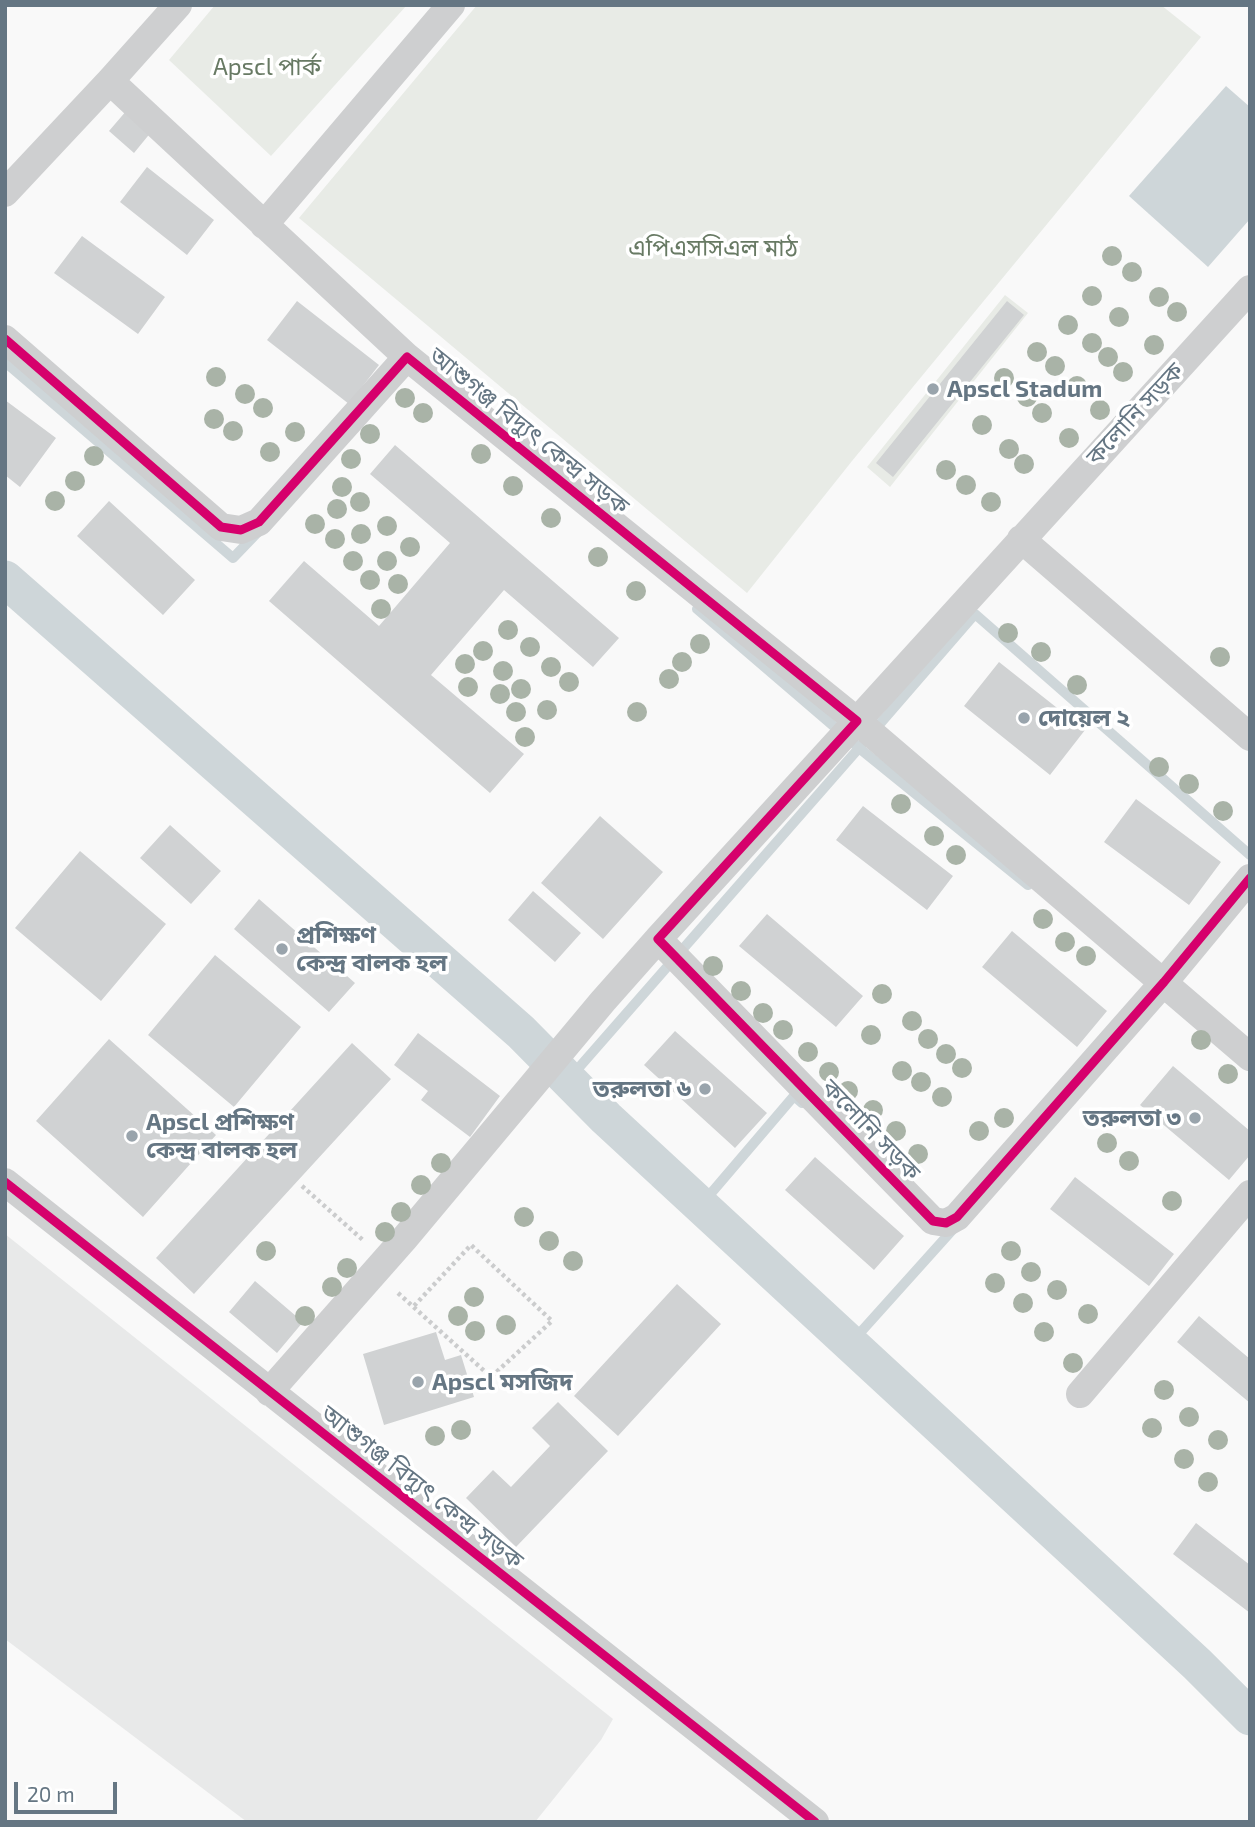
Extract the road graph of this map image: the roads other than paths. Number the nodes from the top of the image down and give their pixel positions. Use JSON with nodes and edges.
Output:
{"nodes":[{"id":1,"x":178,"y":5,"type":"edge"},
{"id":2,"x":451,"y":5,"type":"edge"},
{"id":3,"x":110,"y":81,"type":"junction"},
{"id":4,"x":5,"y":193,"type":"edge"},
{"id":5,"x":264,"y":225,"type":"junction"},
{"id":6,"x":1250,"y":289,"type":"edge"},
{"id":7,"x":5,"y":339,"type":"edge"},
{"id":8,"x":407,"y":357,"type":"junction"},
{"id":9,"x":1021,"y":539,"type":"junction"},
{"id":10,"x":858,"y":720,"type":"junction"},
{"id":11,"x":1250,"y":737,"type":"edge"},
{"id":12,"x":1250,"y":878,"type":"edge"},
{"id":13,"x":658,"y":939,"type":"junction"},
{"id":14,"x":1164,"y":982,"type":"junction"},
{"id":15,"x":1250,"y":1057,"type":"edge"},
{"id":16,"x":5,"y":1182,"type":"edge"},
{"id":17,"x":1250,"y":1194,"type":"edge"},
{"id":18,"x":269,"y":1392,"type":"junction"},
{"id":19,"x":1080,"y":1394,"type":"dead end"},
{"id":20,"x":815,"y":1822,"type":"edge"}],
"edges":[{"from":1,"to":3,"type":"street"},
{"from":2,"to":5,"type":"street"},
{"from":3,"to":4,"type":"street"},
{"from":3,"to":5,"type":"street","name":"আশুগঞ্জ বিদ্যুৎ কেন্দ্র সড়ক"},
{"from":5,"to":8,"type":"street","name":"আশুগঞ্জ বিদ্যুৎ কেন্দ্র সড়ক"},
{"from":6,"to":9,"type":"street","name":"কলোনি সড়ক"},
{"from":7,"to":8,"type":"street","name":"আশুগঞ্জ বিদ্যুৎ কেন্দ্র সড়ক"},
{"from":8,"to":10,"type":"street","name":"আশুগঞ্জ বিদ্যুৎ কেন্দ্র সড়ক"},
{"from":9,"to":10,"type":"street","name":"কলোনি সড়ক"},
{"from":9,"to":11,"type":"street"},
{"from":10,"to":13,"type":"street","name":"কলোনি সড়ক"},
{"from":10,"to":14,"type":"street"},
{"from":12,"to":14,"type":"street","name":"কলোনি সড়ক"},
{"from":13,"to":14,"type":"street","name":"কলোনি সড়ক"},
{"from":13,"to":18,"type":"street"},
{"from":14,"to":15,"type":"street"},
{"from":16,"to":18,"type":"street","name":"আশুগঞ্জ বিদ্যুৎ কেন্দ্র সড়ক"},
{"from":17,"to":19,"type":"street"},
{"from":18,"to":20,"type":"street","name":"আশুগঞ্জ বিদ্যুৎ কেন্দ্র সড়ক"}]}
